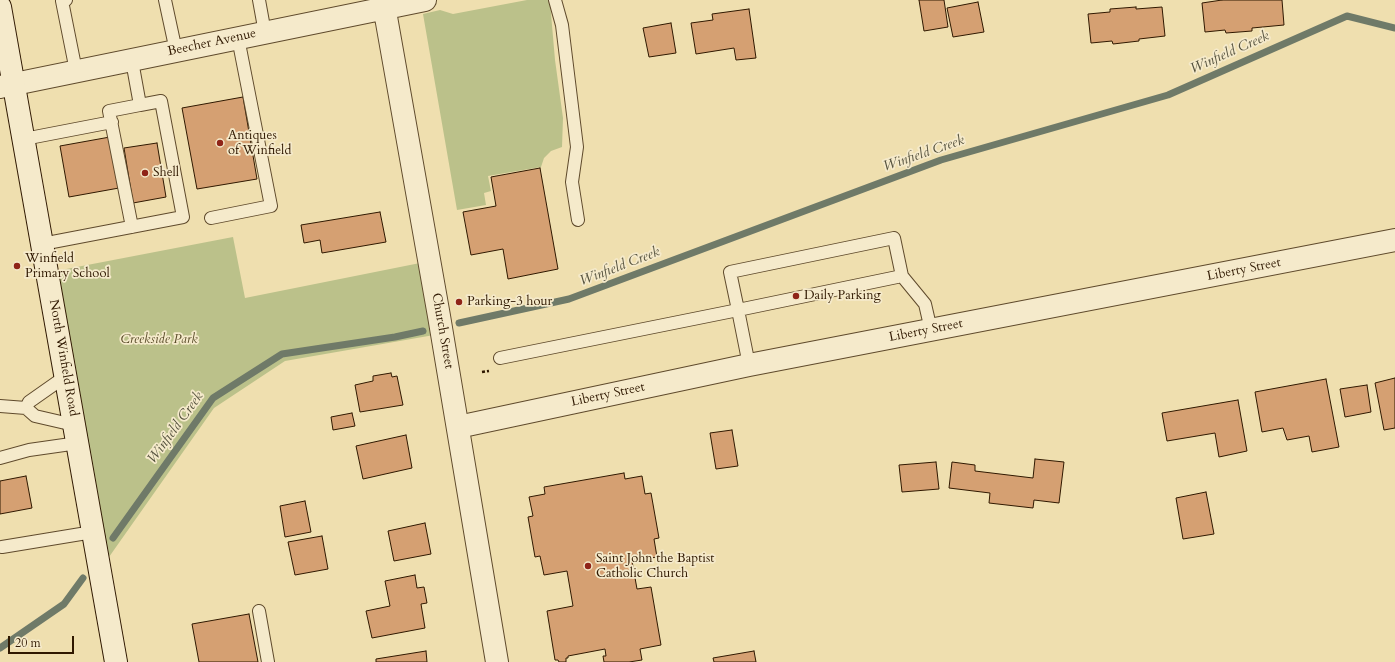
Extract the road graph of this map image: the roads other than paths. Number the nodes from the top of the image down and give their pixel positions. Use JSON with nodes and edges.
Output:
{"nodes":[{"id":1,"x":66,"y":0,"type":"edge"},
{"id":2,"x":166,"y":0,"type":"edge"},
{"id":3,"x":259,"y":0,"type":"edge"},
{"id":4,"x":425,"y":0,"type":"edge"},
{"id":5,"x":555,"y":0,"type":"edge"},
{"id":6,"x":384,"y":4,"type":"edge"},
{"id":7,"x":0,"y":7,"type":"edge"},
{"id":8,"x":265,"y":33,"type":"junction"},
{"id":9,"x":238,"y":38,"type":"junction"},
{"id":10,"x":176,"y":51,"type":"junction"},
{"id":11,"x":132,"y":60,"type":"junction"},
{"id":12,"x":76,"y":71,"type":"junction"},
{"id":13,"x":7,"y":85,"type":"edge"},
{"id":14,"x":140,"y":105,"type":"junction"},
{"id":15,"x":112,"y":122,"type":"junction"},
{"id":16,"x":24,"y":139,"type":"junction"},
{"id":17,"x":211,"y":218,"type":"dead end"},
{"id":18,"x":578,"y":220,"type":"dead end"},
{"id":19,"x":132,"y":227,"type":"junction"},
{"id":20,"x":1395,"y":240,"type":"edge"},
{"id":21,"x":42,"y":244,"type":"junction"},
{"id":22,"x":902,"y":276,"type":"junction"},
{"id":23,"x":738,"y":310,"type":"junction"},
{"id":24,"x":931,"y":330,"type":"junction"},
{"id":25,"x":500,"y":358,"type":"dead end"},
{"id":26,"x":749,"y":365,"type":"junction"},
{"id":27,"x":66,"y":376,"type":"junction"},
{"id":28,"x":0,"y":406,"type":"edge"},
{"id":29,"x":26,"y":408,"type":"junction"},
{"id":30,"x":458,"y":427,"type":"junction"},
{"id":31,"x":76,"y":434,"type":"junction"},
{"id":32,"x":0,"y":458,"type":"edge"},
{"id":33,"x":93,"y":532,"type":"junction"},
{"id":34,"x":2,"y":547,"type":"dead end"},
{"id":35,"x":259,"y":611,"type":"dead end"},
{"id":36,"x":116,"y":662,"type":"edge"},
{"id":37,"x":268,"y":662,"type":"edge"},
{"id":38,"x":497,"y":662,"type":"edge"}],
"edges":[{"from":1,"to":12,"type":"lane"},
{"from":2,"to":10,"type":"lane"},
{"from":3,"to":8,"type":"lane"},
{"from":4,"to":6,"type":"street","name":"Beecher Avenue"},
{"from":5,"to":18,"type":"lane"},
{"from":6,"to":8,"type":"street","name":"Beecher Avenue"},
{"from":6,"to":30,"type":"street","name":"Church Street"},
{"from":7,"to":13,"type":"street","name":"North Winfield Road"},
{"from":8,"to":9,"type":"street","name":"Beecher Avenue"},
{"from":9,"to":10,"type":"street","name":"Beecher Avenue"},
{"from":9,"to":17,"type":"lane"},
{"from":10,"to":11,"type":"street","name":"Beecher Avenue"},
{"from":11,"to":12,"type":"street","name":"Beecher Avenue"},
{"from":11,"to":14,"type":"lane"},
{"from":12,"to":13,"type":"street","name":"Beecher Avenue"},
{"from":13,"to":16,"type":"street","name":"North Winfield Road"},
{"from":14,"to":15,"type":"lane"},
{"from":14,"to":19,"type":"lane"},
{"from":15,"to":16,"type":"lane"},
{"from":15,"to":19,"type":"lane"},
{"from":16,"to":21,"type":"street","name":"North Winfield Road"},
{"from":19,"to":21,"type":"lane"},
{"from":20,"to":24,"type":"street","name":"Liberty Street"},
{"from":21,"to":27,"type":"street","name":"North Winfield Road"},
{"from":22,"to":23,"type":"lane"},
{"from":22,"to":23,"type":"lane"},
{"from":22,"to":24,"type":"lane"},
{"from":23,"to":25,"type":"lane"},
{"from":23,"to":26,"type":"lane"},
{"from":24,"to":26,"type":"street","name":"Liberty Street"},
{"from":26,"to":30,"type":"street","name":"Liberty Street"},
{"from":27,"to":29,"type":"lane"},
{"from":27,"to":31,"type":"street","name":"North Winfield Road"},
{"from":28,"to":29,"type":"lane"},
{"from":29,"to":31,"type":"lane"},
{"from":30,"to":38,"type":"street","name":"Church Street"},
{"from":31,"to":32,"type":"lane"},
{"from":31,"to":33,"type":"street","name":"North Winfield Road"},
{"from":33,"to":34,"type":"lane"},
{"from":33,"to":36,"type":"street","name":"North Winfield Road"},
{"from":35,"to":37,"type":"lane"}]}
